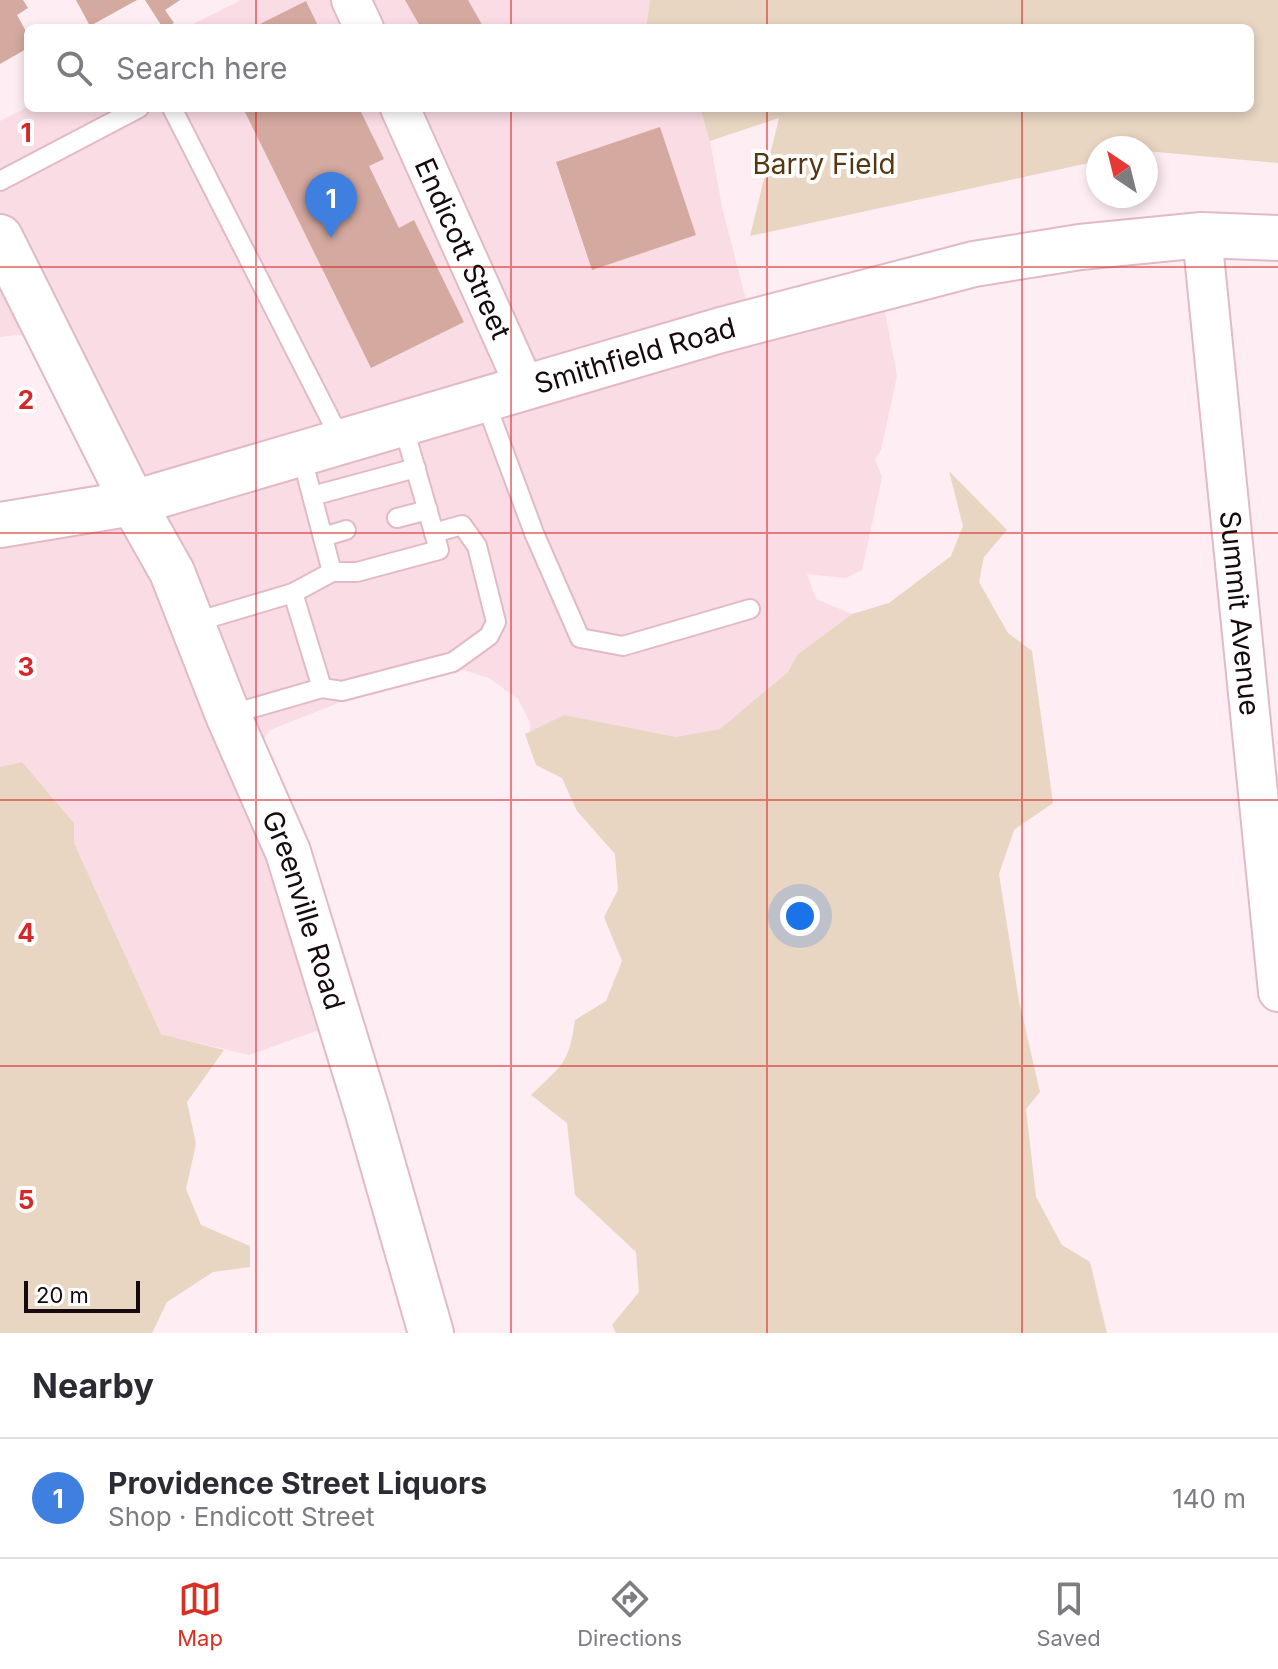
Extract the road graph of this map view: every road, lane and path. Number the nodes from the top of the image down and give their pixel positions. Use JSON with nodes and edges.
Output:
{"nodes":[{"id":1,"x":351,"y":0,"type":"edge"},
{"id":2,"x":362,"y":24,"type":"edge"},
{"id":3,"x":131,"y":112,"type":"edge"},
{"id":4,"x":174,"y":112,"type":"edge"},
{"id":5,"x":402,"y":112,"type":"edge"},
{"id":6,"x":0,"y":181,"type":"edge"},
{"id":7,"x":1202,"y":235,"type":"junction"},
{"id":8,"x":0,"y":237,"type":"edge"},
{"id":9,"x":1278,"y":238,"type":"edge"},
{"id":10,"x":526,"y":389,"type":"junction"},
{"id":11,"x":485,"y":401,"type":"junction"},
{"id":12,"x":403,"y":425,"type":"junction"},
{"id":13,"x":342,"y":442,"type":"junction"},
{"id":14,"x":301,"y":454,"type":"junction"},
{"id":15,"x":416,"y":468,"type":"junction"},
{"id":16,"x":312,"y":496,"type":"junction"},
{"id":17,"x":133,"y":503,"type":"junction"},
{"id":18,"x":428,"y":510,"type":"junction"},
{"id":19,"x":397,"y":518,"type":"dead end"},
{"id":20,"x":0,"y":525,"type":"edge"},
{"id":21,"x":346,"y":530,"type":"dead end"},
{"id":22,"x":434,"y":533,"type":"junction"},
{"id":23,"x":323,"y":537,"type":"junction"},
{"id":24,"x":332,"y":572,"type":"junction"},
{"id":25,"x":293,"y":593,"type":"junction"},
{"id":26,"x":750,"y":609,"type":"dead end"},
{"id":27,"x":192,"y":623,"type":"junction"},
{"id":28,"x":322,"y":688,"type":"junction"},
{"id":29,"x":228,"y":715,"type":"junction"},
{"id":30,"x":1278,"y":992,"type":"edge"},
{"id":31,"x":431,"y":1333,"type":"edge"}],
"edges":[{"from":1,"to":2,"type":"street"},
{"from":3,"to":6,"type":"lane"},
{"from":4,"to":13,"type":"lane"},
{"from":5,"to":10,"type":"street","name":"Endicott Street"},
{"from":7,"to":9,"type":"main road","name":"Smithfield Road"},
{"from":7,"to":10,"type":"main road","name":"Smithfield Road"},
{"from":7,"to":30,"type":"street","name":"Summit Avenue"},
{"from":8,"to":17,"type":"main road","name":"Greenville Road"},
{"from":10,"to":11,"type":"main road","name":"Smithfield Road"},
{"from":11,"to":12,"type":"main road","name":"Smithfield Road"},
{"from":11,"to":26,"type":"lane"},
{"from":12,"to":13,"type":"main road","name":"Smithfield Road"},
{"from":12,"to":15,"type":"lane"},
{"from":13,"to":14,"type":"main road","name":"Smithfield Road"},
{"from":14,"to":16,"type":"lane"},
{"from":14,"to":17,"type":"main road","name":"Smithfield Road"},
{"from":15,"to":16,"type":"lane"},
{"from":15,"to":18,"type":"lane"},
{"from":16,"to":23,"type":"lane"},
{"from":17,"to":20,"type":"main road","name":"Smithfield Road"},
{"from":17,"to":27,"type":"main road","name":"Greenville Road"},
{"from":18,"to":19,"type":"lane"},
{"from":18,"to":22,"type":"lane"},
{"from":21,"to":23,"type":"lane"},
{"from":22,"to":24,"type":"lane"},
{"from":22,"to":28,"type":"lane"},
{"from":23,"to":24,"type":"lane"},
{"from":24,"to":25,"type":"lane"},
{"from":25,"to":27,"type":"lane"},
{"from":25,"to":28,"type":"lane"},
{"from":27,"to":29,"type":"main road","name":"Greenville Road"},
{"from":28,"to":29,"type":"lane"},
{"from":29,"to":31,"type":"main road","name":"Greenville Road"}]}
